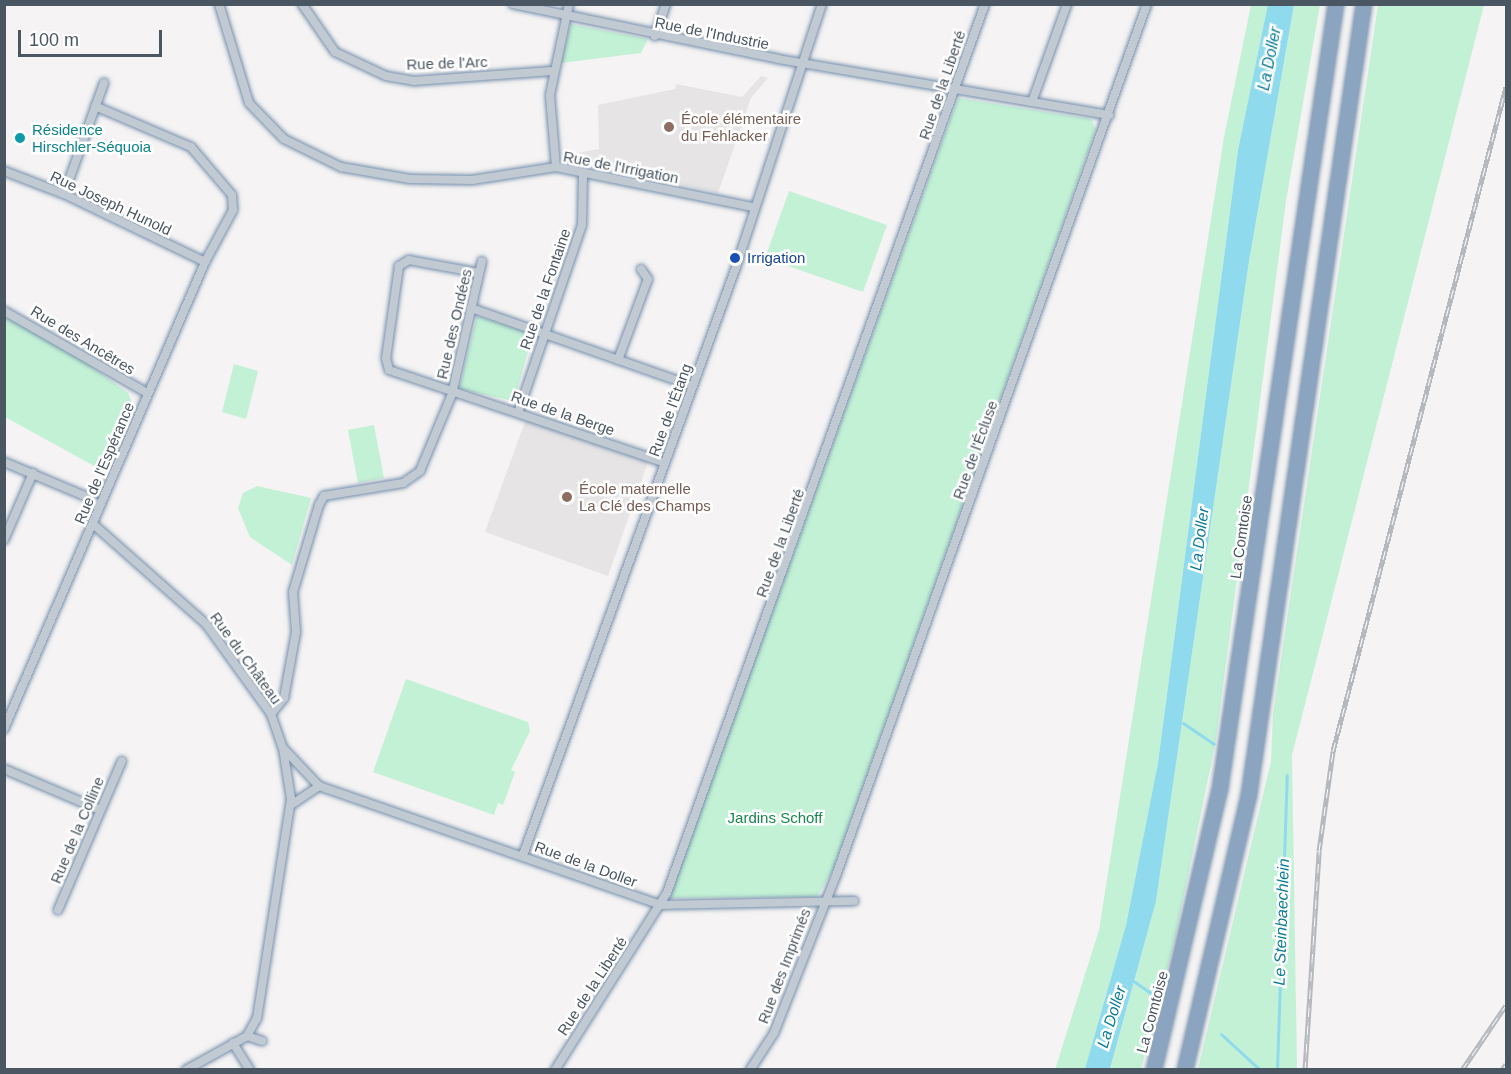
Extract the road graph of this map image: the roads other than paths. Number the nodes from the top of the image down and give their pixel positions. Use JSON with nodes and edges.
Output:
{"nodes":[{"id":1,"x":219,"y":4,"type":"edge"},
{"id":2,"x":302,"y":4,"type":"edge"},
{"id":3,"x":513,"y":4,"type":"edge"},
{"id":4,"x":569,"y":4,"type":"edge"},
{"id":5,"x":666,"y":4,"type":"edge"},
{"id":6,"x":822,"y":4,"type":"edge"},
{"id":7,"x":985,"y":4,"type":"edge"},
{"id":8,"x":1067,"y":4,"type":"edge"},
{"id":9,"x":1147,"y":4,"type":"edge"},
{"id":10,"x":1336,"y":4,"type":"edge"},
{"id":11,"x":1364,"y":4,"type":"edge"},
{"id":12,"x":566,"y":16,"type":"junction"},
{"id":13,"x":655,"y":36,"type":"junction"},
{"id":14,"x":801,"y":63,"type":"junction"},
{"id":15,"x":552,"y":71,"type":"junction"},
{"id":16,"x":104,"y":82,"type":"dead end"},
{"id":17,"x":954,"y":89,"type":"junction"},
{"id":18,"x":1032,"y":102,"type":"junction"},
{"id":19,"x":95,"y":106,"type":"junction"},
{"id":20,"x":1109,"y":115,"type":"junction"},
{"id":21,"x":556,"y":167,"type":"junction"},
{"id":22,"x":4,"y":171,"type":"edge"},
{"id":23,"x":583,"y":174,"type":"junction"},
{"id":24,"x":64,"y":194,"type":"junction"},
{"id":25,"x":753,"y":207,"type":"junction"},
{"id":26,"x":482,"y":261,"type":"dead end"},
{"id":27,"x":205,"y":262,"type":"junction"},
{"id":28,"x":641,"y":269,"type":"dead end"},
{"id":29,"x":479,"y":273,"type":"junction"},
{"id":30,"x":471,"y":308,"type":"junction"},
{"id":31,"x":4,"y":311,"type":"edge"},
{"id":32,"x":544,"y":332,"type":"junction"},
{"id":33,"x":618,"y":360,"type":"junction"},
{"id":34,"x":693,"y":386,"type":"junction"},
{"id":35,"x":147,"y":393,"type":"junction"},
{"id":36,"x":452,"y":394,"type":"junction"},
{"id":37,"x":519,"y":410,"type":"junction"},
{"id":38,"x":4,"y":462,"type":"edge"},
{"id":39,"x":664,"y":463,"type":"junction"},
{"id":40,"x":33,"y":472,"type":"junction"},
{"id":41,"x":99,"y":510,"type":"junction"},
{"id":42,"x":93,"y":524,"type":"junction"},
{"id":43,"x":4,"y":540,"type":"edge"},
{"id":44,"x":271,"y":714,"type":"junction"},
{"id":45,"x":4,"y":729,"type":"edge"},
{"id":46,"x":283,"y":748,"type":"junction"},
{"id":47,"x":122,"y":761,"type":"dead end"},
{"id":48,"x":4,"y":769,"type":"edge"},
{"id":49,"x":319,"y":786,"type":"junction"},
{"id":50,"x":290,"y":807,"type":"junction"},
{"id":51,"x":100,"y":810,"type":"junction"},
{"id":52,"x":523,"y":855,"type":"junction"},
{"id":53,"x":854,"y":901,"type":"dead end"},
{"id":54,"x":824,"y":902,"type":"junction"},
{"id":55,"x":661,"y":905,"type":"junction"},
{"id":56,"x":58,"y":910,"type":"dead end"},
{"id":57,"x":247,"y":1036,"type":"junction"},
{"id":58,"x":262,"y":1041,"type":"dead end"},
{"id":59,"x":233,"y":1043,"type":"junction"},
{"id":60,"x":186,"y":1070,"type":"edge"},
{"id":61,"x":250,"y":1070,"type":"edge"},
{"id":62,"x":555,"y":1070,"type":"edge"},
{"id":63,"x":750,"y":1070,"type":"edge"},
{"id":64,"x":1154,"y":1070,"type":"edge"},
{"id":65,"x":1185,"y":1070,"type":"edge"}],
"edges":[{"from":1,"to":21,"type":"street","name":"Rue de l'Irrigation"},
{"from":2,"to":15,"type":"street","name":"Rue de l'Arc"},
{"from":3,"to":12,"type":"street","name":"Rue de l'Industrie"},
{"from":4,"to":12,"type":"street"},
{"from":5,"to":13,"type":"street"},
{"from":6,"to":14,"type":"street","name":"Rue de l'Étang"},
{"from":7,"to":17,"type":"street","name":"Rue de la Liberté"},
{"from":8,"to":18,"type":"street"},
{"from":9,"to":20,"type":"street","name":"Rue de l'Écluse"},
{"from":10,"to":64,"type":"highway","name":"La Comtoise"},
{"from":11,"to":65,"type":"highway"},
{"from":12,"to":13,"type":"street","name":"Rue de l'Industrie"},
{"from":12,"to":15,"type":"street"},
{"from":13,"to":14,"type":"street","name":"Rue de l'Industrie"},
{"from":14,"to":17,"type":"street","name":"Rue de l'Industrie"},
{"from":14,"to":25,"type":"street","name":"Rue de l'Étang"},
{"from":15,"to":21,"type":"street"},
{"from":16,"to":19,"type":"street"},
{"from":17,"to":18,"type":"street","name":"Rue de l'Industrie"},
{"from":17,"to":55,"type":"street","name":"Rue de la Liberté"},
{"from":18,"to":20,"type":"street","name":"Rue de l'Industrie"},
{"from":19,"to":24,"type":"street"},
{"from":19,"to":27,"type":"street","name":"Rue de l'Espérance"},
{"from":20,"to":54,"type":"street","name":"Rue de l'Écluse"},
{"from":21,"to":23,"type":"street","name":"Rue de l'Irrigation"},
{"from":22,"to":24,"type":"street","name":"Rue Joseph Hunold"},
{"from":23,"to":25,"type":"street","name":"Rue de l'Irrigation"},
{"from":23,"to":32,"type":"street","name":"Rue de la Fontaine"},
{"from":24,"to":27,"type":"street","name":"Rue Joseph Hunold"},
{"from":25,"to":34,"type":"street","name":"Rue de l'Étang"},
{"from":26,"to":29,"type":"street","name":"Rue des Ondées"},
{"from":27,"to":35,"type":"street","name":"Rue de l'Espérance"},
{"from":28,"to":33,"type":"street"},
{"from":29,"to":30,"type":"street","name":"Rue des Ondées"},
{"from":29,"to":36,"type":"street","name":"Rue de la Berge"},
{"from":30,"to":32,"type":"street"},
{"from":30,"to":36,"type":"street","name":"Rue des Ondées"},
{"from":31,"to":35,"type":"street","name":"Rue des Ancêtres"},
{"from":32,"to":33,"type":"street"},
{"from":32,"to":37,"type":"street","name":"Rue de la Fontaine"},
{"from":33,"to":34,"type":"street"},
{"from":34,"to":39,"type":"street","name":"Rue de l'Étang"},
{"from":35,"to":41,"type":"street","name":"Rue de l'Espérance"},
{"from":36,"to":37,"type":"street","name":"Rue de la Berge"},
{"from":36,"to":44,"type":"street","name":"Rue des Ondées"},
{"from":37,"to":39,"type":"street","name":"Rue de la Berge"},
{"from":38,"to":40,"type":"street"},
{"from":39,"to":52,"type":"street","name":"Rue de l'Étang"},
{"from":40,"to":41,"type":"street"},
{"from":40,"to":43,"type":"street"},
{"from":41,"to":42,"type":"street","name":"Rue de l'Espérance"},
{"from":42,"to":44,"type":"street","name":"Rue du Château"},
{"from":42,"to":45,"type":"street","name":"Rue de l'Espérance"},
{"from":44,"to":46,"type":"street","name":"Rue du Château"},
{"from":46,"to":49,"type":"street","name":"Rue du Château"},
{"from":46,"to":50,"type":"street","name":"Rue du Château"},
{"from":47,"to":51,"type":"street","name":"Rue de la Colline"},
{"from":48,"to":51,"type":"street"},
{"from":49,"to":50,"type":"street"},
{"from":49,"to":52,"type":"street","name":"Rue de la Doller"},
{"from":50,"to":57,"type":"street","name":"Rue du Château"},
{"from":51,"to":56,"type":"street","name":"Rue de la Colline"},
{"from":52,"to":55,"type":"street","name":"Rue de la Doller"},
{"from":53,"to":54,"type":"street","name":"Rue de la Doller"},
{"from":54,"to":55,"type":"street","name":"Rue de la Doller"},
{"from":54,"to":63,"type":"street","name":"Rue des Imprimés"},
{"from":55,"to":62,"type":"street","name":"Rue de la Liberté"},
{"from":57,"to":58,"type":"street"},
{"from":57,"to":59,"type":"street"},
{"from":59,"to":60,"type":"street"},
{"from":59,"to":61,"type":"street"}]}
